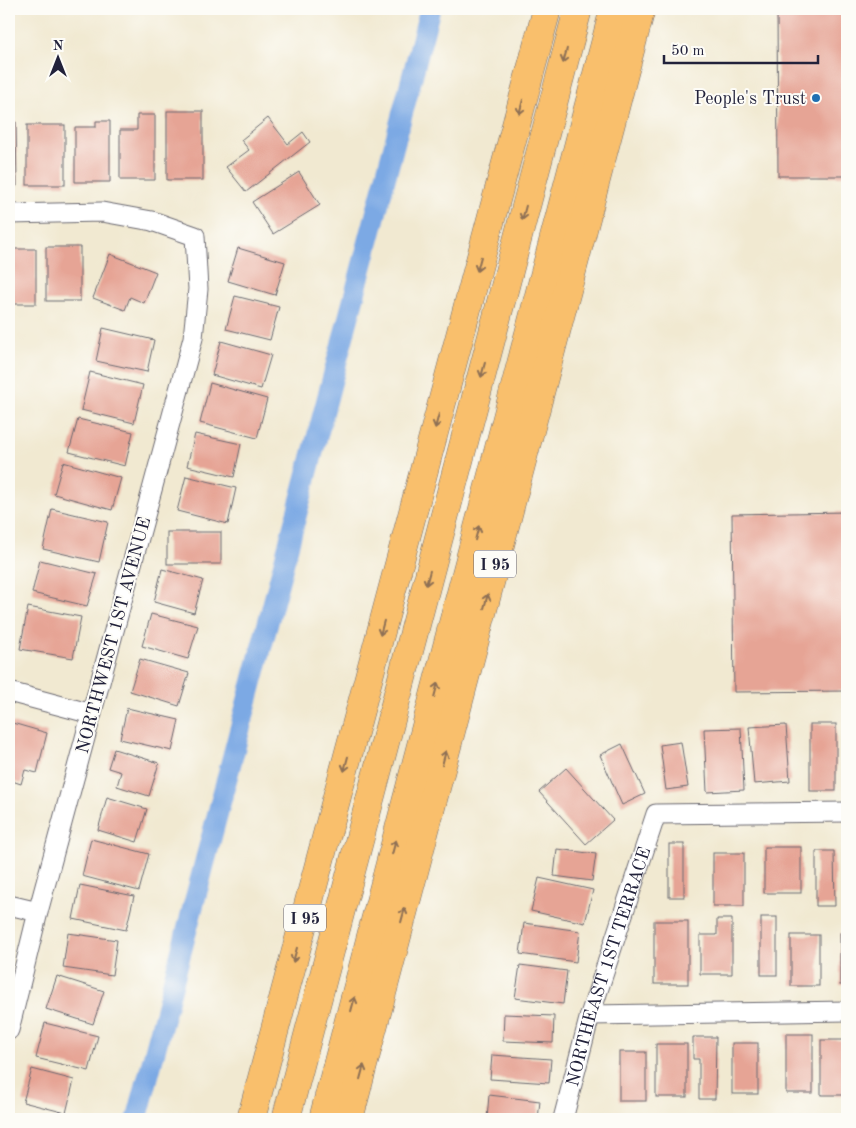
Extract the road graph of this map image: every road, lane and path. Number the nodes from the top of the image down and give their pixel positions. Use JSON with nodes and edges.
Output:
{"nodes":[{"id":1,"x":547,"y":9,"type":"edge"},
{"id":2,"x":578,"y":9,"type":"edge"},
{"id":3,"x":614,"y":9,"type":"edge"},
{"id":4,"x":641,"y":9,"type":"edge"},
{"id":5,"x":9,"y":214,"type":"edge"},
{"id":6,"x":9,"y":692,"type":"edge"},
{"id":7,"x":92,"y":714,"type":"junction"},
{"id":8,"x":847,"y":812,"type":"edge"},
{"id":9,"x":9,"y":905,"type":"edge"},
{"id":10,"x":38,"y":912,"type":"junction"},
{"id":11,"x":847,"y":1011,"type":"edge"},
{"id":12,"x":590,"y":1015,"type":"junction"},
{"id":13,"x":9,"y":1030,"type":"edge"},
{"id":14,"x":251,"y":1119,"type":"edge"},
{"id":15,"x":286,"y":1119,"type":"edge"},
{"id":16,"x":323,"y":1119,"type":"edge"},
{"id":17,"x":349,"y":1119,"type":"edge"},
{"id":18,"x":563,"y":1119,"type":"edge"}],
"edges":[{"from":1,"to":14,"type":"highway","number":"I 95","one_way":true},
{"from":2,"to":15,"type":"highway","one_way":true},
{"from":16,"to":3,"type":"highway","one_way":true},
{"from":17,"to":4,"type":"highway","number":"I 95","one_way":true},
{"from":5,"to":7,"type":"street","name":"NORTHWEST 1ST AVENUE"},
{"from":6,"to":7,"type":"street"},
{"from":7,"to":10,"type":"street","name":"NORTHWEST 1ST AVENUE"},
{"from":8,"to":12,"type":"street","name":"NORTHEAST 1ST TERRACE"},
{"from":9,"to":10,"type":"street"},
{"from":10,"to":13,"type":"street","name":"NORTHWEST 1ST AVENUE"},
{"from":11,"to":12,"type":"street"},
{"from":12,"to":18,"type":"street","name":"NORTHEAST 1ST TERRACE"}]}
